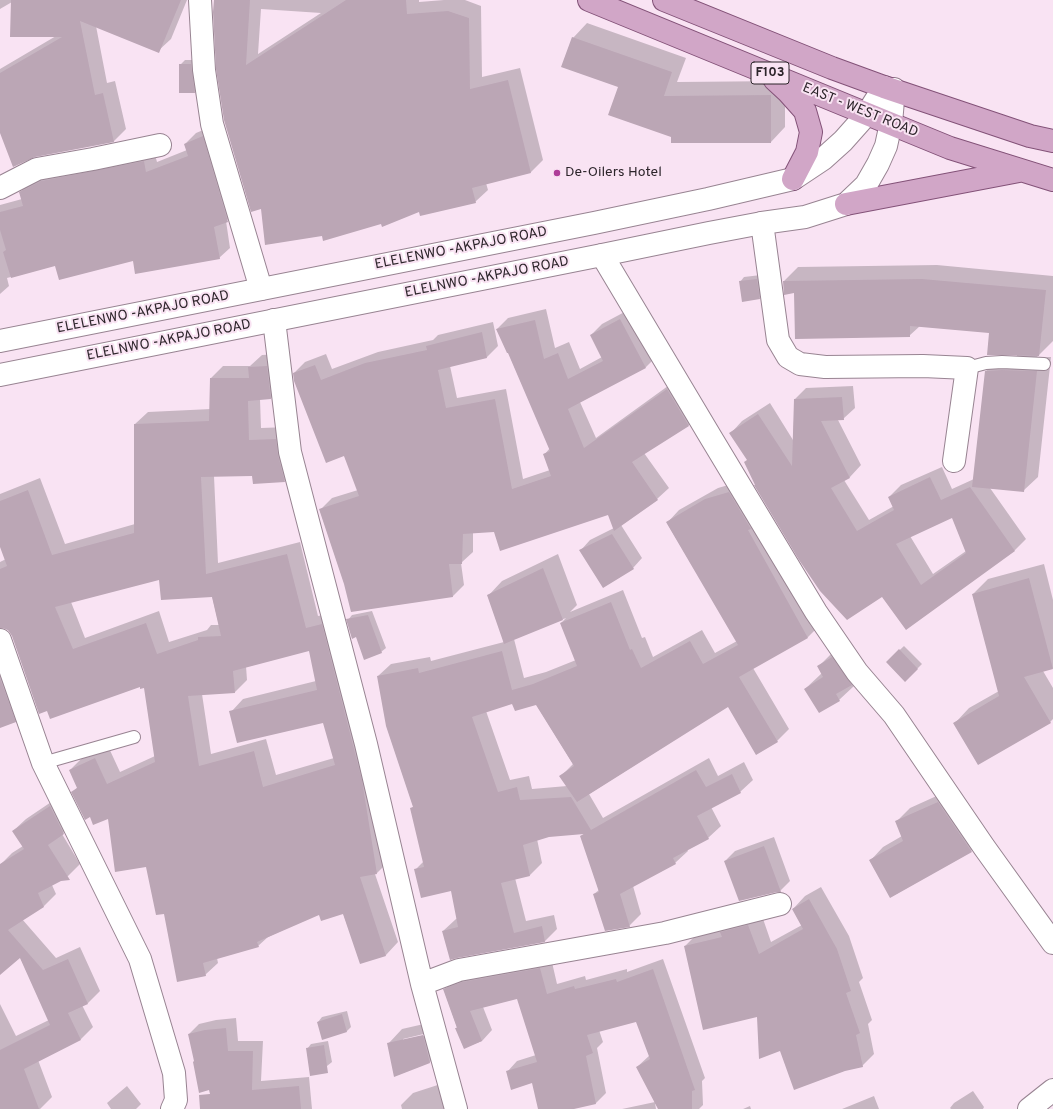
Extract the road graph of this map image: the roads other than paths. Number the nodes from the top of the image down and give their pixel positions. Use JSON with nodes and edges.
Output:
{"nodes":[{"id":1,"x":200,"y":0,"type":"edge"},
{"id":2,"x":589,"y":0,"type":"edge"},
{"id":3,"x":664,"y":0,"type":"edge"},
{"id":4,"x":689,"y":5,"type":"edge"},
{"id":5,"x":765,"y":72,"type":"junction"},
{"id":6,"x":889,"y":88,"type":"junction"},
{"id":7,"x":867,"y":114,"type":"junction"},
{"id":8,"x":891,"y":123,"type":"junction"},
{"id":9,"x":1053,"y":141,"type":"edge"},
{"id":10,"x":160,"y":145,"type":"dead end"},
{"id":11,"x":1022,"y":170,"type":"junction"},
{"id":12,"x":793,"y":179,"type":"junction"},
{"id":13,"x":1053,"y":180,"type":"edge"},
{"id":14,"x":0,"y":188,"type":"edge"},
{"id":15,"x":846,"y":204,"type":"junction"},
{"id":16,"x":762,"y":223,"type":"junction"},
{"id":17,"x":602,"y":255,"type":"junction"},
{"id":18,"x":261,"y":289,"type":"junction"},
{"id":19,"x":274,"y":320,"type":"junction"},
{"id":20,"x":0,"y":342,"type":"edge"},
{"id":21,"x":1044,"y":364,"type":"dead end"},
{"id":22,"x":967,"y":368,"type":"junction"},
{"id":23,"x":0,"y":375,"type":"edge"},
{"id":24,"x":954,"y":461,"type":"dead end"},
{"id":25,"x":0,"y":640,"type":"edge"},
{"id":26,"x":134,"y":737,"type":"dead end"},
{"id":27,"x":42,"y":763,"type":"junction"},
{"id":28,"x":780,"y":904,"type":"dead end"},
{"id":29,"x":1053,"y":943,"type":"edge"},
{"id":30,"x":422,"y":984,"type":"junction"},
{"id":31,"x":1053,"y":1090,"type":"edge"},
{"id":32,"x":172,"y":1109,"type":"edge"},
{"id":33,"x":456,"y":1109,"type":"edge"},
{"id":34,"x":1029,"y":1109,"type":"edge"}],
"edges":[{"from":1,"to":18,"type":"street"},
{"from":2,"to":5,"type":"main road","name":"EAST - WEST ROAD","number":"F103"},
{"from":3,"to":4,"type":"main road","name":"EAST - WEST ROAD","number":"F103"},
{"from":4,"to":6,"type":"main road","name":"EAST - WEST ROAD","number":"F103"},
{"from":5,"to":7,"type":"main road","name":"EAST - WEST ROAD","number":"F103"},
{"from":5,"to":12,"type":"main road"},
{"from":6,"to":7,"type":"street","name":"ELELENWO -AKPAJO ROAD"},
{"from":6,"to":8,"type":"street","name":"ELELNWO -AKPAJO ROAD"},
{"from":6,"to":9,"type":"main road","name":"EAST - WEST ROAD","number":"F103"},
{"from":7,"to":8,"type":"main road","name":"EAST - WEST ROAD","number":"F103"},
{"from":7,"to":12,"type":"street","name":"ELELENWO -AKPAJO ROAD"},
{"from":8,"to":11,"type":"main road","name":"EAST - WEST ROAD","number":"F103"},
{"from":8,"to":15,"type":"street","name":"ELELNWO -AKPAJO ROAD"},
{"from":10,"to":14,"type":"street"},
{"from":11,"to":13,"type":"main road","number":"F103"},
{"from":11,"to":15,"type":"main road"},
{"from":12,"to":18,"type":"street","name":"ELELENWO -AKPAJO ROAD"},
{"from":15,"to":16,"type":"street","name":"ELELNWO -AKPAJO ROAD"},
{"from":16,"to":17,"type":"street","name":"ELELNWO -AKPAJO ROAD"},
{"from":16,"to":22,"type":"street"},
{"from":17,"to":19,"type":"street","name":"ELELNWO -AKPAJO ROAD"},
{"from":17,"to":29,"type":"street"},
{"from":18,"to":20,"type":"street","name":"ELELENWO -AKPAJO ROAD"},
{"from":19,"to":23,"type":"street","name":"ELELNWO -AKPAJO ROAD"},
{"from":19,"to":30,"type":"street"},
{"from":21,"to":22,"type":"lane"},
{"from":22,"to":24,"type":"street"},
{"from":25,"to":27,"type":"street"},
{"from":26,"to":27,"type":"lane"},
{"from":27,"to":32,"type":"street"},
{"from":28,"to":30,"type":"street"},
{"from":30,"to":33,"type":"street"},
{"from":31,"to":34,"type":"street"}]}
